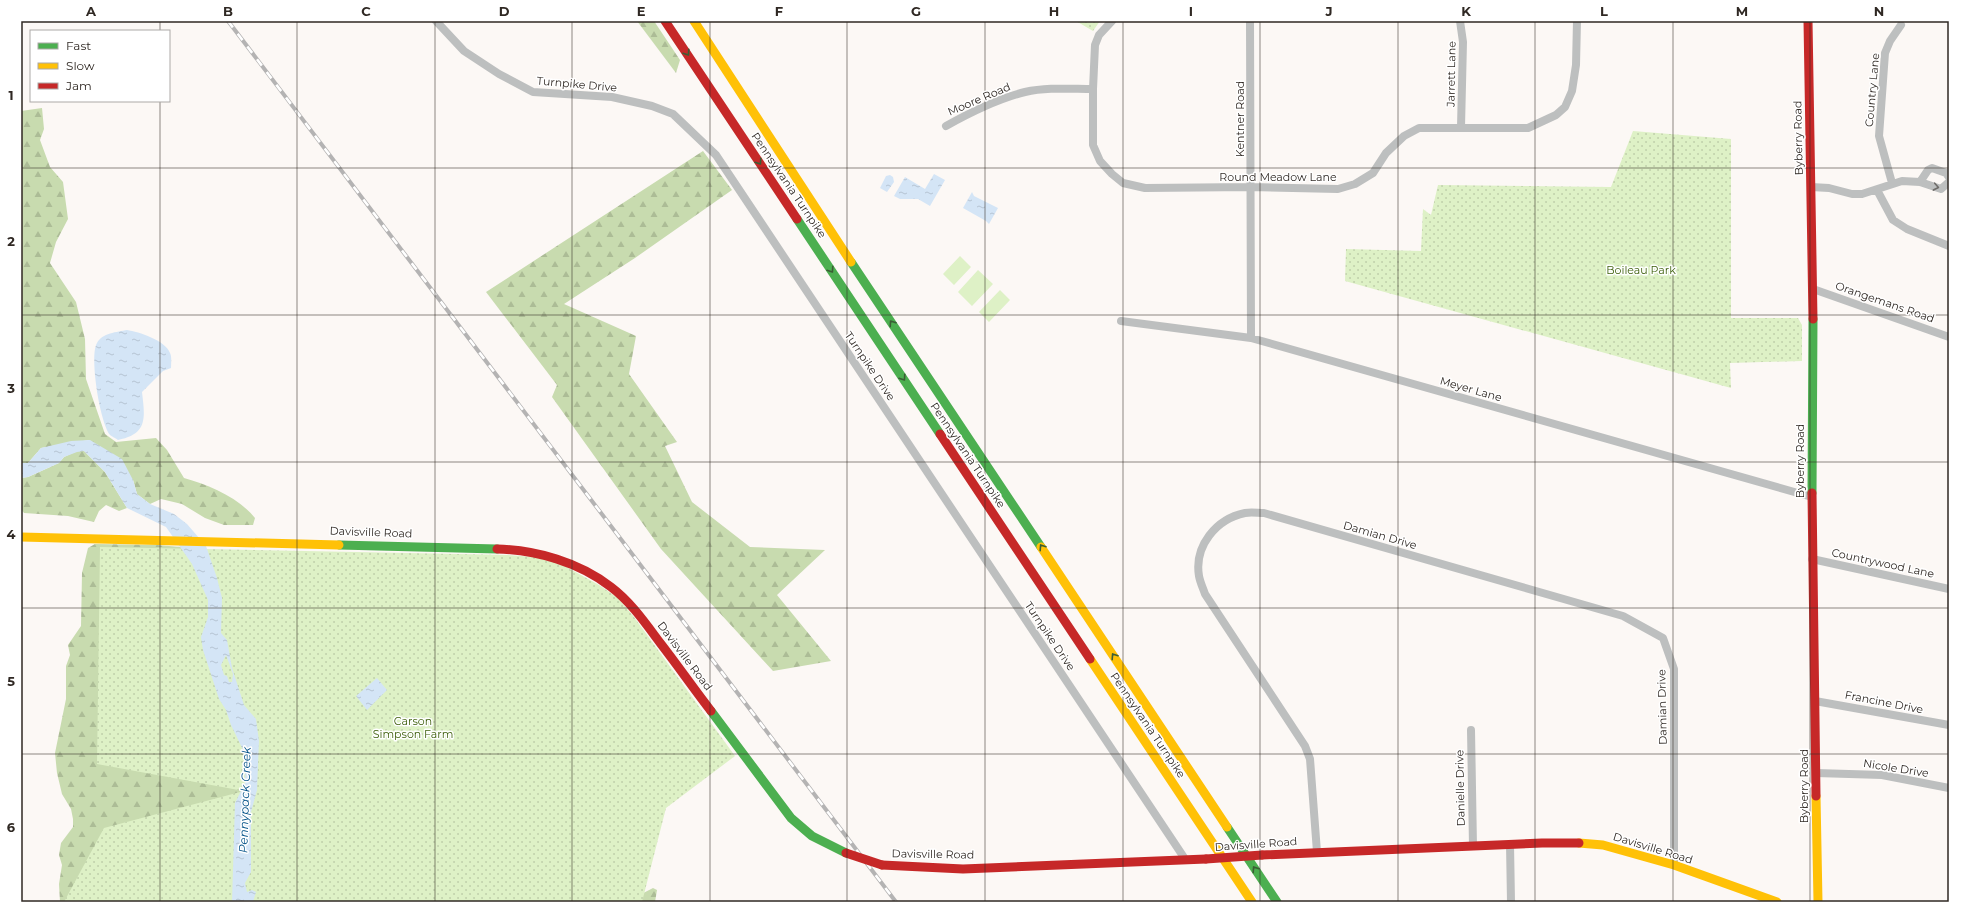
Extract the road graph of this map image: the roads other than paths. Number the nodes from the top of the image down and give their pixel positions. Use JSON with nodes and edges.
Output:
{"nodes":[{"id":1,"x":436,"y":21,"type":"edge"},
{"id":2,"x":665,"y":21,"type":"edge"},
{"id":3,"x":694,"y":21,"type":"edge"},
{"id":4,"x":1112,"y":21,"type":"edge"},
{"id":5,"x":1250,"y":21,"type":"edge"},
{"id":6,"x":1460,"y":21,"type":"edge"},
{"id":7,"x":1577,"y":21,"type":"edge"},
{"id":8,"x":1808,"y":21,"type":"edge"},
{"id":9,"x":1901,"y":25,"type":"dead end"},
{"id":10,"x":1093,"y":89,"type":"junction"},
{"id":11,"x":946,"y":126,"type":"dead end"},
{"id":12,"x":1461,"y":127,"type":"junction"},
{"id":13,"x":1949,"y":177,"type":"edge"},
{"id":14,"x":1920,"y":182,"type":"junction"},
{"id":15,"x":1949,"y":182,"type":"edge"},
{"id":16,"x":1892,"y":183,"type":"junction"},
{"id":17,"x":1251,"y":187,"type":"junction"},
{"id":18,"x":1811,"y":187,"type":"junction"},
{"id":19,"x":1877,"y":190,"type":"junction"},
{"id":20,"x":1949,"y":246,"type":"edge"},
{"id":21,"x":1813,"y":289,"type":"junction"},
{"id":22,"x":1121,"y":321,"type":"dead end"},
{"id":23,"x":1949,"y":337,"type":"edge"},
{"id":24,"x":1251,"y":338,"type":"junction"},
{"id":25,"x":1812,"y":497,"type":"junction"},
{"id":26,"x":21,"y":537,"type":"edge"},
{"id":27,"x":1812,"y":559,"type":"junction"},
{"id":28,"x":1949,"y":589,"type":"edge"},
{"id":29,"x":1815,"y":701,"type":"junction"},
{"id":30,"x":1949,"y":725,"type":"edge"},
{"id":31,"x":1471,"y":730,"type":"dead end"},
{"id":32,"x":1816,"y":773,"type":"junction"},
{"id":33,"x":1949,"y":788,"type":"edge"},
{"id":34,"x":1510,"y":844,"type":"junction"},
{"id":35,"x":1473,"y":846,"type":"junction"},
{"id":36,"x":1317,"y":852,"type":"junction"},
{"id":37,"x":1185,"y":859,"type":"junction"},
{"id":38,"x":1674,"y":865,"type":"junction"},
{"id":39,"x":1252,"y":902,"type":"edge"},
{"id":40,"x":1277,"y":902,"type":"edge"},
{"id":41,"x":1511,"y":902,"type":"edge"},
{"id":42,"x":1777,"y":902,"type":"edge"},
{"id":43,"x":1818,"y":902,"type":"edge"}],
"edges":[{"from":1,"to":37,"type":"street","name":"Turnpike Drive"},
{"from":2,"to":39,"type":"main road","name":"Pennsylvania Turnpike","one_way":true},
{"from":40,"to":3,"type":"main road","name":"Pennsylvania Turnpike","one_way":true},
{"from":4,"to":10,"type":"street","name":"Round Meadow Lane"},
{"from":5,"to":17,"type":"street","name":"Kentner Road"},
{"from":6,"to":12,"type":"street","name":"Jarrett Lane"},
{"from":7,"to":12,"type":"street","name":"Round Meadow Lane"},
{"from":8,"to":18,"type":"main road","name":"Byberry Road"},
{"from":9,"to":16,"type":"street","name":"Country Lane"},
{"from":10,"to":11,"type":"street","name":"Moore Road"},
{"from":10,"to":17,"type":"street","name":"Round Meadow Lane"},
{"from":12,"to":17,"type":"street","name":"Round Meadow Lane"},
{"from":13,"to":14,"type":"street"},
{"from":14,"to":15,"type":"street","one_way":true},
{"from":14,"to":16,"type":"street"},
{"from":16,"to":19,"type":"street"},
{"from":17,"to":24,"type":"street","name":"Kentner Road"},
{"from":18,"to":19,"type":"street"},
{"from":18,"to":21,"type":"main road","name":"Byberry Road"},
{"from":19,"to":20,"type":"street"},
{"from":21,"to":23,"type":"street","name":"Orangemans Road"},
{"from":21,"to":25,"type":"main road","name":"Byberry Road"},
{"from":22,"to":24,"type":"street","name":"Meyer Lane"},
{"from":24,"to":25,"type":"street","name":"Meyer Lane"},
{"from":25,"to":27,"type":"main road","name":"Byberry Road"},
{"from":26,"to":37,"type":"main road","name":"Davisville Road","bridge":true},
{"from":27,"to":28,"type":"street","name":"Countrywood Lane"},
{"from":27,"to":29,"type":"main road","name":"Byberry Road"},
{"from":29,"to":30,"type":"street","name":"Francine Drive"},
{"from":29,"to":32,"type":"main road","name":"Byberry Road"},
{"from":31,"to":35,"type":"street","name":"Danielle Drive"},
{"from":32,"to":33,"type":"street","name":"Nicole Drive"},
{"from":32,"to":43,"type":"main road","name":"Byberry Road"},
{"from":34,"to":35,"type":"main road","name":"Davisville Road"},
{"from":34,"to":38,"type":"main road","name":"Davisville Road"},
{"from":34,"to":41,"type":"street"},
{"from":35,"to":36,"type":"main road","name":"Davisville Road"},
{"from":36,"to":37,"type":"main road","name":"Davisville Road","bridge":true},
{"from":36,"to":38,"type":"street","name":"Damian Drive"},
{"from":38,"to":42,"type":"main road","name":"Davisville Road"}]}
